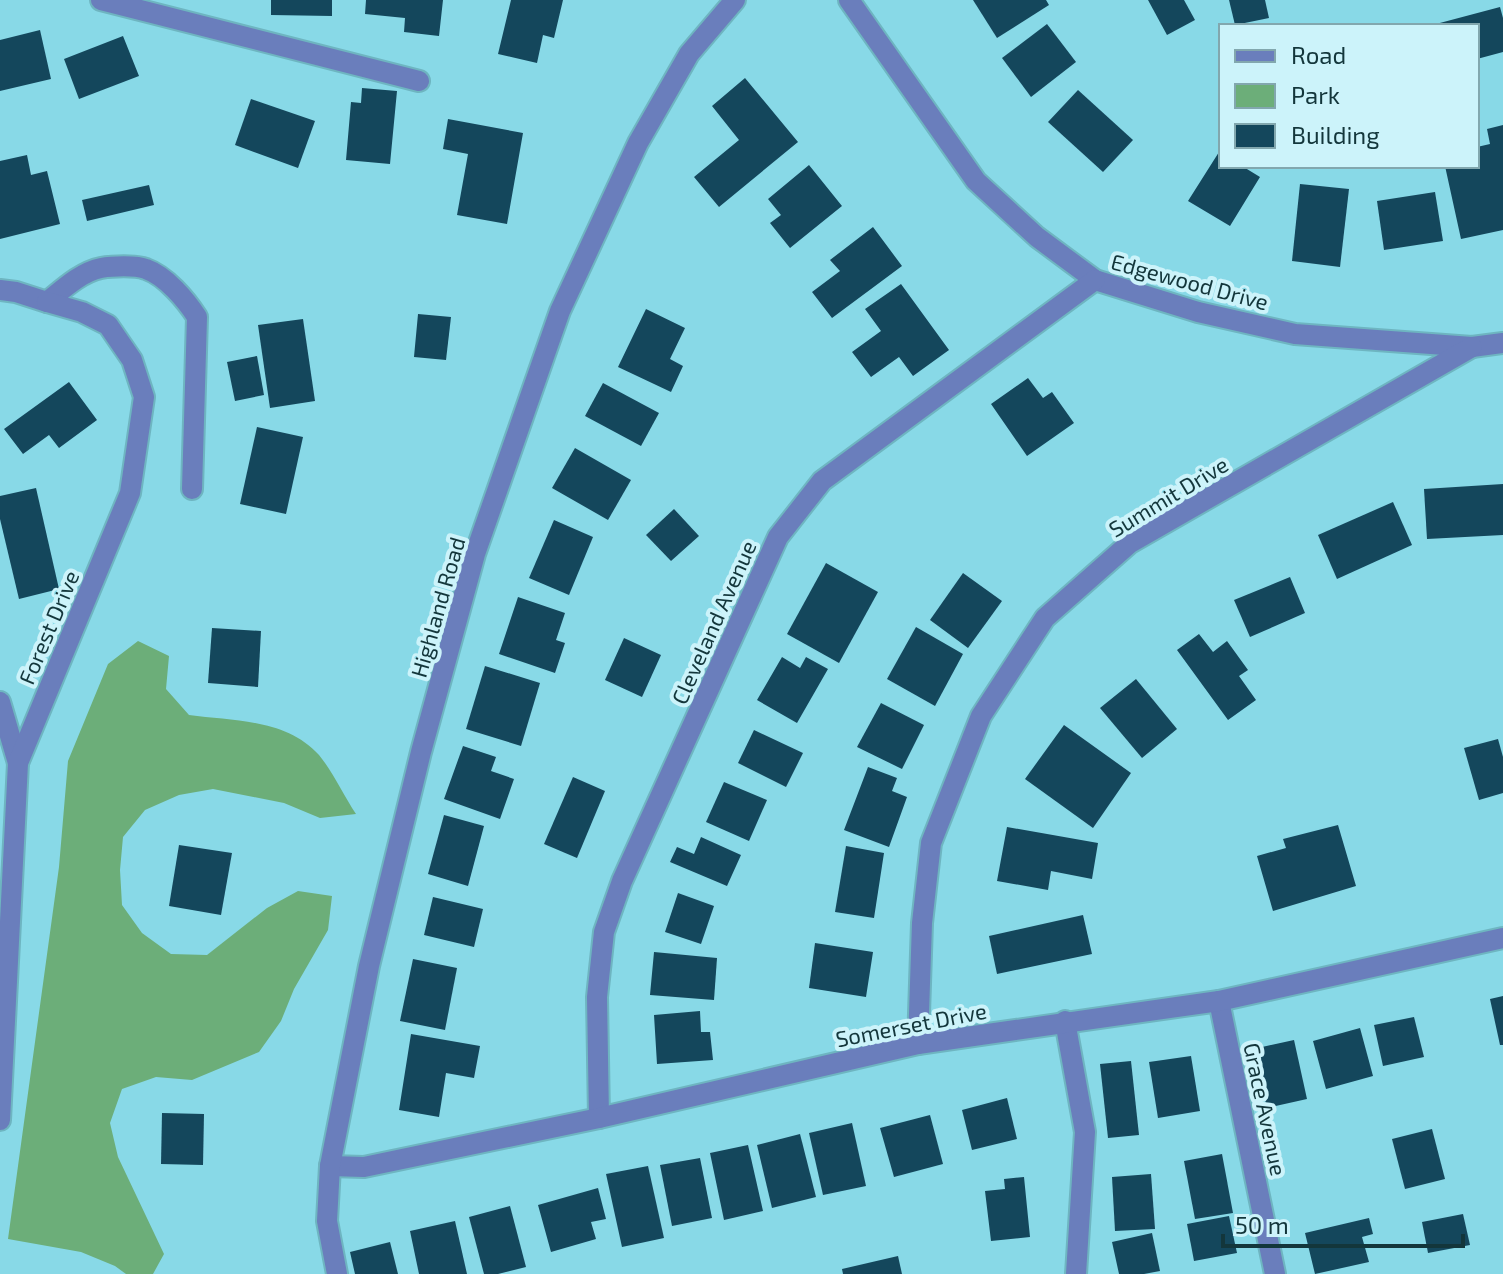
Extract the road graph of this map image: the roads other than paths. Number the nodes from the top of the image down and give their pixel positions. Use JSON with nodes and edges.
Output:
{"nodes":[{"id":1,"x":101,"y":0,"type":"edge"},
{"id":2,"x":735,"y":0,"type":"edge"},
{"id":3,"x":849,"y":0,"type":"edge"},
{"id":4,"x":419,"y":81,"type":"dead end"},
{"id":5,"x":1095,"y":280,"type":"junction"},
{"id":6,"x":0,"y":290,"type":"edge"},
{"id":7,"x":47,"y":302,"type":"junction"},
{"id":8,"x":1503,"y":343,"type":"edge"},
{"id":9,"x":1472,"y":347,"type":"junction"},
{"id":10,"x":192,"y":489,"type":"dead end"},
{"id":11,"x":0,"y":702,"type":"edge"},
{"id":12,"x":18,"y":763,"type":"junction"},
{"id":13,"x":1503,"y":938,"type":"edge"},
{"id":14,"x":1219,"y":1001,"type":"junction"},
{"id":15,"x":1065,"y":1021,"type":"junction"},
{"id":16,"x":918,"y":1044,"type":"junction"},
{"id":17,"x":599,"y":1118,"type":"junction"},
{"id":18,"x":0,"y":1120,"type":"edge"},
{"id":19,"x":330,"y":1166,"type":"junction"},
{"id":20,"x":337,"y":1274,"type":"edge"},
{"id":21,"x":1076,"y":1274,"type":"edge"},
{"id":22,"x":1275,"y":1274,"type":"edge"}],
"edges":[{"from":1,"to":4,"type":"street"},
{"from":2,"to":19,"type":"street","name":"Highland Road"},
{"from":3,"to":5,"type":"street","name":"Edgewood Drive"},
{"from":5,"to":9,"type":"street","name":"Edgewood Drive"},
{"from":5,"to":17,"type":"street","name":"Cleveland Avenue"},
{"from":6,"to":7,"type":"street","name":"Forest Drive"},
{"from":7,"to":10,"type":"street"},
{"from":7,"to":12,"type":"street","name":"Forest Drive"},
{"from":8,"to":9,"type":"street","name":"Edgewood Drive"},
{"from":9,"to":16,"type":"street","name":"Summit Drive"},
{"from":11,"to":12,"type":"street"},
{"from":12,"to":18,"type":"street","name":"Forest Drive"},
{"from":13,"to":14,"type":"street","name":"Somerset Drive"},
{"from":14,"to":15,"type":"street","name":"Somerset Drive"},
{"from":14,"to":22,"type":"street","name":"Grace Avenue"},
{"from":15,"to":16,"type":"street","name":"Somerset Drive"},
{"from":15,"to":21,"type":"street"},
{"from":16,"to":17,"type":"street","name":"Somerset Drive"},
{"from":17,"to":19,"type":"street","name":"Somerset Drive"},
{"from":19,"to":20,"type":"street","name":"Highland Road"}]}
